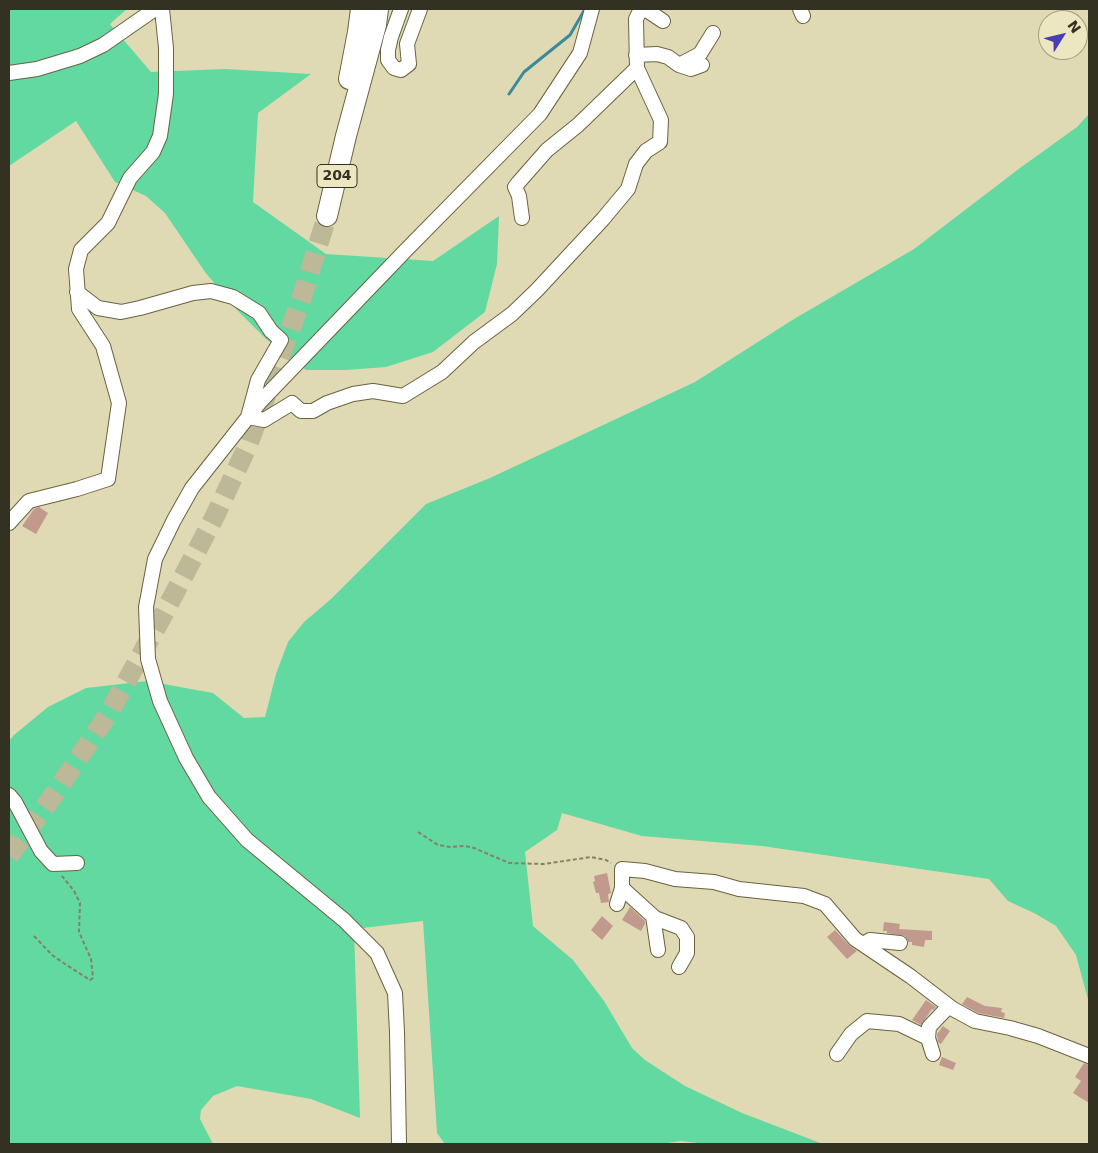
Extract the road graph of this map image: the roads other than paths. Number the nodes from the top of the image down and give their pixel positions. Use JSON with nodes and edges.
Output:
{"nodes":[{"id":1,"x":155,"y":9,"type":"edge"},
{"id":2,"x":162,"y":9,"type":"edge"},
{"id":3,"x":361,"y":9,"type":"edge"},
{"id":4,"x":378,"y":9,"type":"edge"},
{"id":5,"x":401,"y":9,"type":"edge"},
{"id":6,"x":420,"y":9,"type":"edge"},
{"id":7,"x":592,"y":9,"type":"edge"},
{"id":8,"x":641,"y":9,"type":"edge"},
{"id":9,"x":645,"y":9,"type":"edge"},
{"id":10,"x":663,"y":21,"type":"dead end"},
{"id":11,"x":713,"y":33,"type":"dead end"},
{"id":12,"x":636,"y":62,"type":"junction"},
{"id":13,"x":679,"y":65,"type":"junction"},
{"id":14,"x":702,"y":65,"type":"dead end"},
{"id":15,"x":9,"y":72,"type":"edge"},
{"id":16,"x":346,"y":136,"type":"junction"},
{"id":17,"x":327,"y":216,"type":"tunnel mouth"},
{"id":18,"x":522,"y":218,"type":"dead end"},
{"id":19,"x":78,"y":292,"type":"junction"},
{"id":20,"x":248,"y":417,"type":"junction"},
{"id":21,"x":9,"y":523,"type":"edge"},
{"id":22,"x":9,"y":795,"type":"edge"},
{"id":23,"x":77,"y":863,"type":"dead end"},
{"id":24,"x":622,"y":888,"type":"junction"},
{"id":25,"x":617,"y":904,"type":"dead end"},
{"id":26,"x":653,"y":916,"type":"junction"},
{"id":27,"x":900,"y":943,"type":"dead end"},
{"id":28,"x":863,"y":944,"type":"junction"},
{"id":29,"x":658,"y":950,"type":"dead end"},
{"id":30,"x":679,"y":967,"type":"dead end"},
{"id":31,"x":949,"y":1006,"type":"junction"},
{"id":32,"x":992,"y":1024,"type":"junction"},
{"id":33,"x":983,"y":1036,"type":"dead end"},
{"id":34,"x":928,"y":1038,"type":"junction"},
{"id":35,"x":837,"y":1054,"type":"dead end"},
{"id":36,"x":933,"y":1054,"type":"dead end"},
{"id":37,"x":1089,"y":1056,"type":"edge"},
{"id":38,"x":399,"y":1144,"type":"edge"}],
"edges":[{"from":1,"to":15,"type":"street"},
{"from":2,"to":19,"type":"street"},
{"from":3,"to":16,"type":"highway"},
{"from":4,"to":16,"type":"highway"},
{"from":5,"to":6,"type":"street"},
{"from":7,"to":20,"type":"street"},
{"from":8,"to":12,"type":"street"},
{"from":9,"to":10,"type":"street"},
{"from":11,"to":13,"type":"street"},
{"from":12,"to":13,"type":"street"},
{"from":12,"to":18,"type":"street"},
{"from":12,"to":20,"type":"street"},
{"from":13,"to":14,"type":"street"},
{"from":16,"to":17,"type":"highway","number":"204"},
{"from":19,"to":20,"type":"street"},
{"from":19,"to":21,"type":"street"},
{"from":20,"to":38,"type":"street"},
{"from":22,"to":23,"type":"street"},
{"from":24,"to":25,"type":"street"},
{"from":24,"to":26,"type":"street"},
{"from":24,"to":28,"type":"street"},
{"from":26,"to":29,"type":"street"},
{"from":26,"to":30,"type":"street"},
{"from":27,"to":28,"type":"street"},
{"from":28,"to":31,"type":"street"},
{"from":31,"to":32,"type":"street"},
{"from":31,"to":34,"type":"street"},
{"from":32,"to":33,"type":"street"},
{"from":32,"to":37,"type":"street"},
{"from":34,"to":35,"type":"street"},
{"from":34,"to":36,"type":"street"}]}
